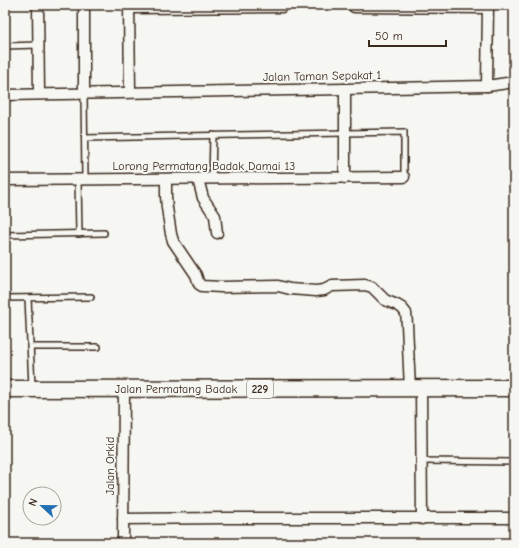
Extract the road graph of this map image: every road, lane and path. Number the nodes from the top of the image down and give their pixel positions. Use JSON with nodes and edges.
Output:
{"nodes":[{"id":1,"x":38,"y":5,"type":"edge"},
{"id":2,"x":84,"y":5,"type":"edge"},
{"id":3,"x":488,"y":6,"type":"edge"},
{"id":4,"x":129,"y":7,"type":"edge"},
{"id":5,"x":282,"y":7,"type":"dead end"},
{"id":6,"x":354,"y":7,"type":"dead end"},
{"id":7,"x":38,"y":45,"type":"junction"},
{"id":8,"x":5,"y":46,"type":"edge"},
{"id":9,"x":514,"y":82,"type":"edge"},
{"id":10,"x":487,"y":86,"type":"junction"},
{"id":11,"x":345,"y":89,"type":"junction"},
{"id":12,"x":130,"y":92,"type":"junction"},
{"id":13,"x":84,"y":93,"type":"junction"},
{"id":14,"x":39,"y":94,"type":"junction"},
{"id":15,"x":5,"y":95,"type":"edge"},
{"id":16,"x":345,"y":133,"type":"junction"},
{"id":17,"x":213,"y":135,"type":"junction"},
{"id":18,"x":85,"y":138,"type":"junction"},
{"id":19,"x":404,"y":177,"type":"joint"},
{"id":20,"x":345,"y":178,"type":"junction"},
{"id":21,"x":166,"y":179,"type":"junction"},
{"id":22,"x":198,"y":179,"type":"junction"},
{"id":23,"x":212,"y":179,"type":"junction"},
{"id":24,"x":5,"y":180,"type":"edge"},
{"id":25,"x":82,"y":180,"type":"junction"},
{"id":26,"x":104,"y":233,"type":"dead end"},
{"id":27,"x":218,"y":233,"type":"dead end"},
{"id":28,"x":79,"y":234,"type":"junction"},
{"id":29,"x":5,"y":235,"type":"edge"},
{"id":30,"x":91,"y":297,"type":"dead end"},
{"id":31,"x":5,"y":298,"type":"edge"},
{"id":32,"x":28,"y":298,"type":"junction"},
{"id":33,"x":30,"y":347,"type":"junction"},
{"id":34,"x":98,"y":347,"type":"dead end"},
{"id":35,"x":514,"y":388,"type":"edge"},
{"id":36,"x":5,"y":389,"type":"edge"},
{"id":37,"x":32,"y":389,"type":"junction"},
{"id":38,"x":124,"y":389,"type":"junction"},
{"id":39,"x":416,"y":389,"type":"junction"},
{"id":40,"x":422,"y":461,"type":"junction"},
{"id":41,"x":514,"y":462,"type":"edge"},
{"id":42,"x":514,"y":518,"type":"edge"},
{"id":43,"x":123,"y":519,"type":"junction"},
{"id":44,"x":422,"y":519,"type":"junction"},
{"id":45,"x":123,"y":543,"type":"edge"}],
"edges":[{"from":1,"to":7,"type":"street"},
{"from":2,"to":13,"type":"street"},
{"from":3,"to":6,"type":"street"},
{"from":3,"to":10,"type":"street"},
{"from":4,"to":5,"type":"street"},
{"from":4,"to":12,"type":"street"},
{"from":7,"to":8,"type":"lane"},
{"from":7,"to":14,"type":"street"},
{"from":9,"to":10,"type":"street","name":"Jalan Taman Sepakat 1"},
{"from":10,"to":11,"type":"street","name":"Jalan Taman Sepakat 1"},
{"from":11,"to":12,"type":"street","name":"Jalan Taman Sepakat 1"},
{"from":11,"to":16,"type":"street"},
{"from":12,"to":13,"type":"street"},
{"from":13,"to":14,"type":"street"},
{"from":13,"to":18,"type":"lane"},
{"from":14,"to":15,"type":"street"},
{"from":16,"to":17,"type":"lane"},
{"from":16,"to":19,"type":"lane"},
{"from":16,"to":20,"type":"street"},
{"from":17,"to":18,"type":"lane"},
{"from":17,"to":23,"type":"lane"},
{"from":18,"to":25,"type":"lane"},
{"from":19,"to":20,"type":"street","name":"Lorong Permatang Badak Damai 13"},
{"from":20,"to":23,"type":"street","name":"Lorong Permatang Badak Damai 13"},
{"from":21,"to":22,"type":"street","name":"Lorong Permatang Badak Damai 13"},
{"from":21,"to":25,"type":"street","name":"Lorong Permatang Badak Damai 13"},
{"from":21,"to":39,"type":"street"},
{"from":22,"to":23,"type":"street","name":"Lorong Permatang Badak Damai 13"},
{"from":22,"to":27,"type":"street"},
{"from":24,"to":25,"type":"street","name":"Lorong Permatang Badak Damai 13"},
{"from":25,"to":28,"type":"lane"},
{"from":26,"to":28,"type":"lane"},
{"from":28,"to":29,"type":"lane"},
{"from":30,"to":32,"type":"lane"},
{"from":31,"to":32,"type":"lane"},
{"from":32,"to":33,"type":"lane"},
{"from":33,"to":34,"type":"lane"},
{"from":33,"to":37,"type":"lane"},
{"from":35,"to":39,"type":"main road","name":"Jalan Permatang Badak","number":"229"},
{"from":36,"to":37,"type":"main road","name":"Jalan Permatang Badak","number":"229"},
{"from":37,"to":38,"type":"main road","name":"Jalan Permatang Badak","number":"229"},
{"from":38,"to":39,"type":"main road","name":"Jalan Permatang Badak","number":"229"},
{"from":38,"to":43,"type":"street","name":"Jalan Orkid"},
{"from":39,"to":40,"type":"street"},
{"from":40,"to":41,"type":"lane"},
{"from":40,"to":44,"type":"street"},
{"from":42,"to":44,"type":"street"},
{"from":43,"to":44,"type":"street"},
{"from":43,"to":45,"type":"street","name":"Jalan Orkid"}]}
